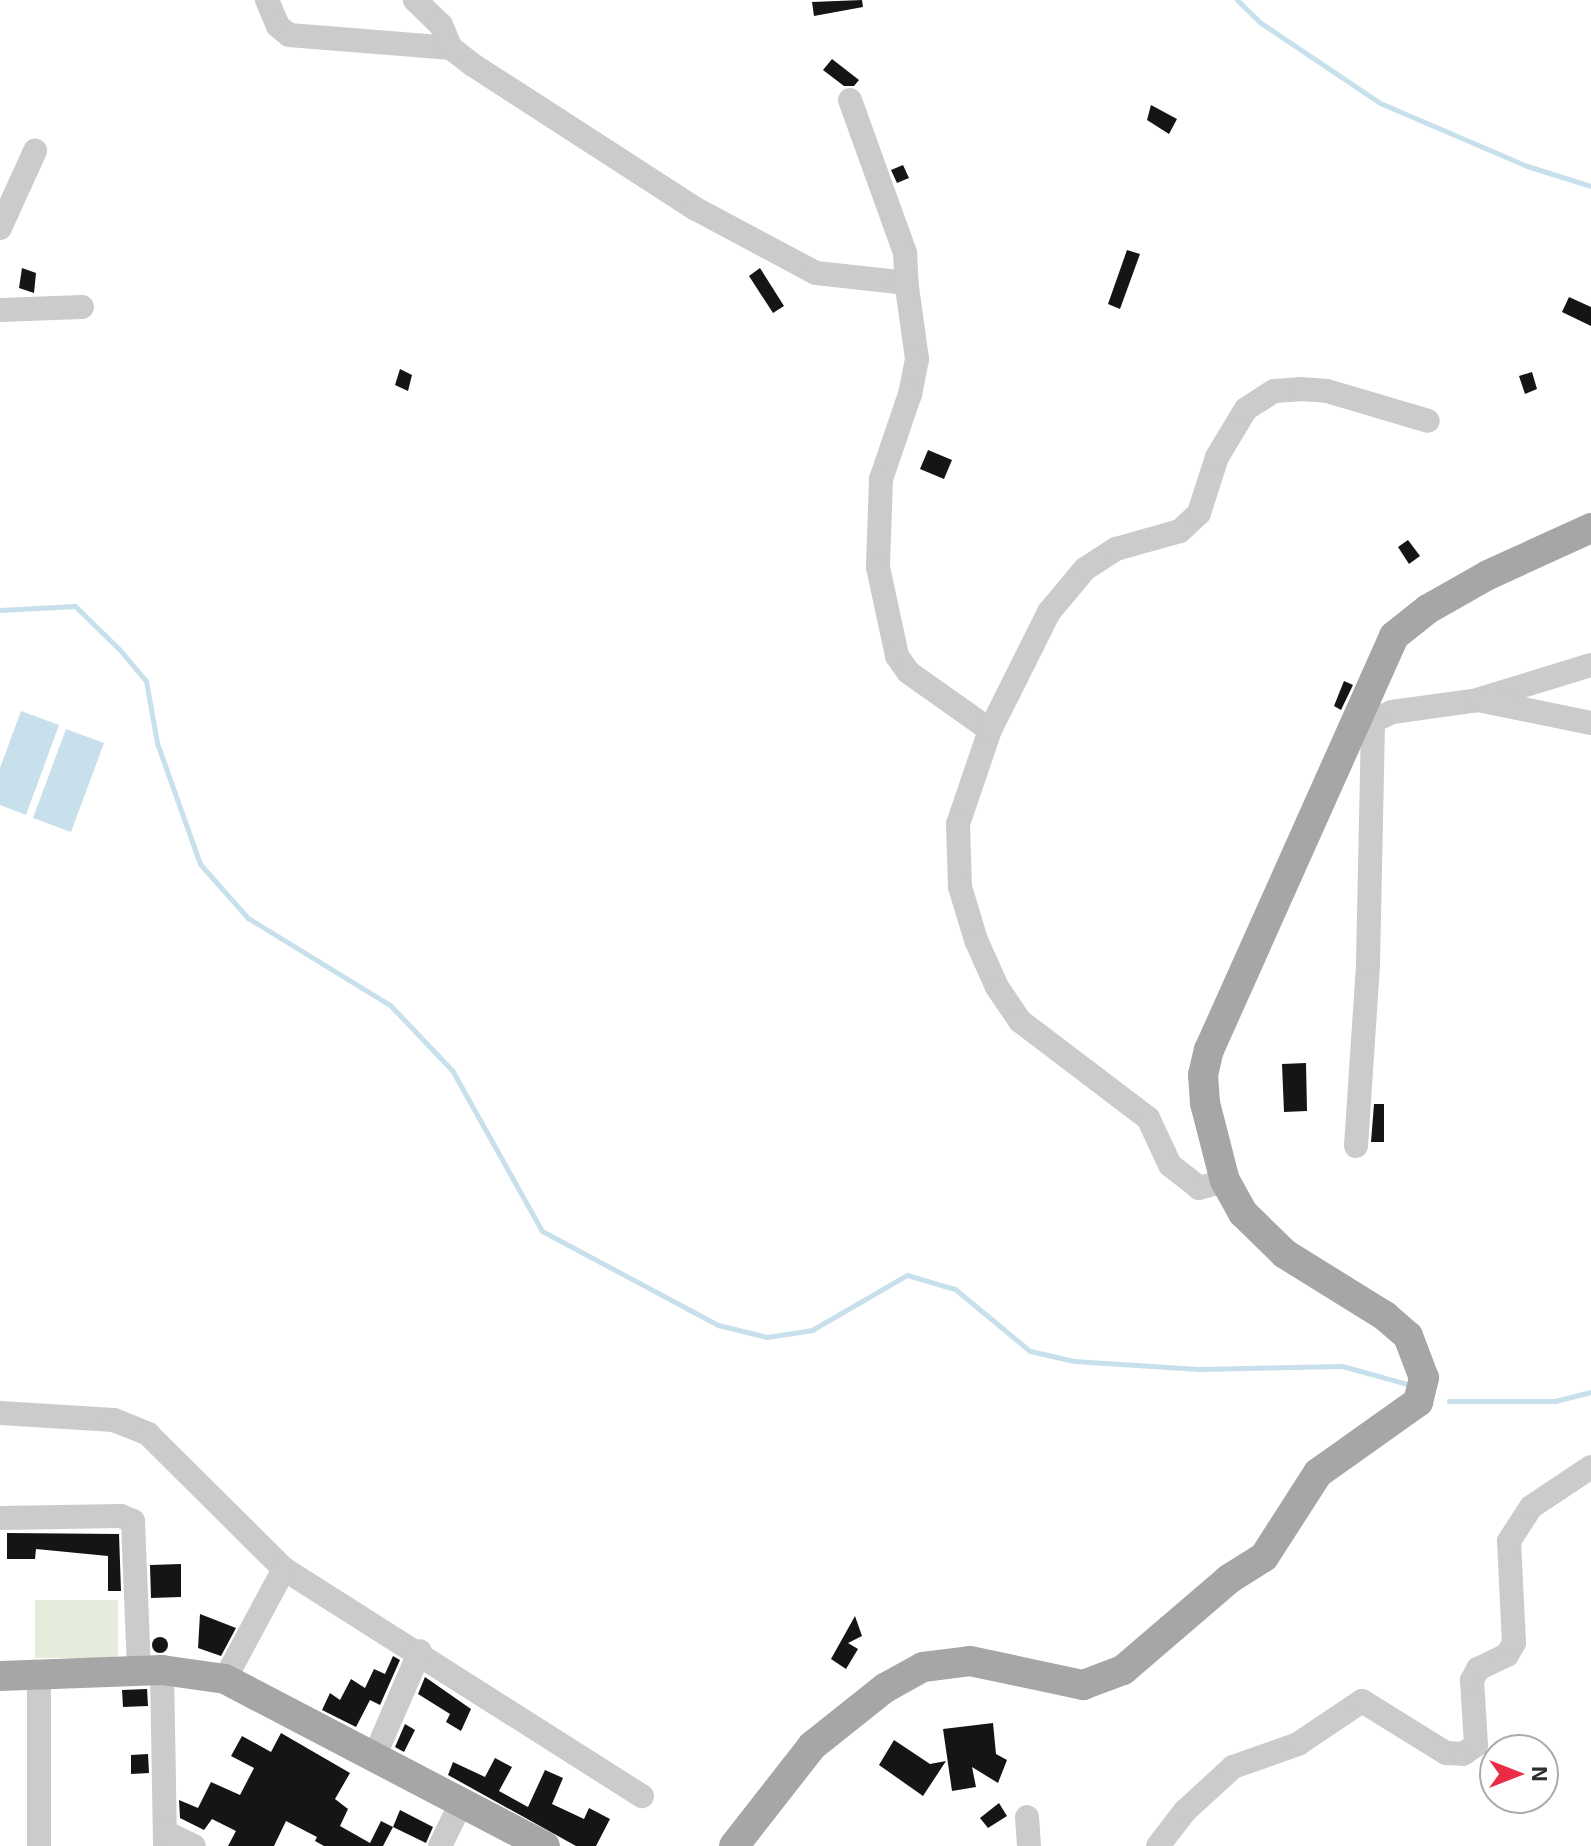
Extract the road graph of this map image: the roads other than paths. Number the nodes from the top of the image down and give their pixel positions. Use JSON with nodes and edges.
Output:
{"nodes":[{"id":1,"x":267,"y":0,"type":"edge"},
{"id":2,"x":415,"y":0,"type":"edge"},
{"id":3,"x":451,"y":48,"type":"junction"},
{"id":4,"x":850,"y":100,"type":"dead end"},
{"id":5,"x":35,"y":151,"type":"dead end"},
{"id":6,"x":7,"y":190,"type":"edge"},
{"id":7,"x":0,"y":228,"type":"edge"},
{"id":8,"x":907,"y":287,"type":"junction"},
{"id":9,"x":82,"y":307,"type":"dead end"},
{"id":10,"x":0,"y":310,"type":"edge"},
{"id":11,"x":1428,"y":421,"type":"dead end"},
{"id":12,"x":1591,"y":528,"type":"edge"},
{"id":13,"x":1591,"y":665,"type":"edge"},
{"id":14,"x":1478,"y":700,"type":"junction"},
{"id":15,"x":1591,"y":723,"type":"edge"},
{"id":16,"x":1363,"y":725,"type":"junction"},
{"id":17,"x":990,"y":730,"type":"junction"},
{"id":18,"x":1356,"y":1146,"type":"dead end"},
{"id":19,"x":1225,"y":1181,"type":"junction"},
{"id":20,"x":0,"y":1413,"type":"edge"},
{"id":21,"x":1591,"y":1467,"type":"edge"},
{"id":22,"x":0,"y":1518,"type":"edge"},
{"id":23,"x":284,"y":1569,"type":"junction"},
{"id":24,"x":420,"y":1651,"type":"junction"},
{"id":25,"x":150,"y":1670,"type":"junction"},
{"id":26,"x":39,"y":1674,"type":"junction"},
{"id":27,"x":0,"y":1676,"type":"edge"},
{"id":28,"x":225,"y":1679,"type":"junction"},
{"id":29,"x":375,"y":1755,"type":"junction"},
{"id":30,"x":642,"y":1796,"type":"dead end"},
{"id":31,"x":462,"y":1801,"type":"junction"},
{"id":32,"x":1027,"y":1817,"type":"dead end"},
{"id":33,"x":165,"y":1839,"type":"edge"},
{"id":34,"x":39,"y":1846,"type":"edge"},
{"id":35,"x":194,"y":1846,"type":"edge"},
{"id":36,"x":440,"y":1846,"type":"edge"},
{"id":37,"x":545,"y":1846,"type":"edge"},
{"id":38,"x":734,"y":1846,"type":"edge"},
{"id":39,"x":1029,"y":1846,"type":"edge"},
{"id":40,"x":1158,"y":1846,"type":"edge"}],
"edges":[{"from":1,"to":3,"type":"street"},
{"from":2,"to":3,"type":"street"},
{"from":3,"to":8,"type":"street"},
{"from":4,"to":8,"type":"street"},
{"from":5,"to":6,"type":"street"},
{"from":6,"to":7,"type":"street"},
{"from":8,"to":17,"type":"street"},
{"from":9,"to":10,"type":"street"},
{"from":11,"to":17,"type":"street"},
{"from":12,"to":16,"type":"main road"},
{"from":13,"to":14,"type":"street"},
{"from":14,"to":15,"type":"street"},
{"from":14,"to":16,"type":"street"},
{"from":16,"to":18,"type":"street"},
{"from":16,"to":19,"type":"main road"},
{"from":17,"to":19,"type":"street"},
{"from":19,"to":38,"type":"main road"},
{"from":20,"to":23,"type":"street"},
{"from":21,"to":40,"type":"street"},
{"from":22,"to":25,"type":"street"},
{"from":23,"to":24,"type":"street"},
{"from":23,"to":28,"type":"street"},
{"from":24,"to":29,"type":"street"},
{"from":24,"to":30,"type":"street"},
{"from":25,"to":26,"type":"main road"},
{"from":25,"to":28,"type":"main road"},
{"from":25,"to":33,"type":"street"},
{"from":26,"to":27,"type":"main road"},
{"from":26,"to":34,"type":"street"},
{"from":28,"to":29,"type":"main road"},
{"from":29,"to":31,"type":"main road"},
{"from":31,"to":36,"type":"street"},
{"from":31,"to":37,"type":"main road"},
{"from":32,"to":39,"type":"street"},
{"from":33,"to":35,"type":"street"}]}
